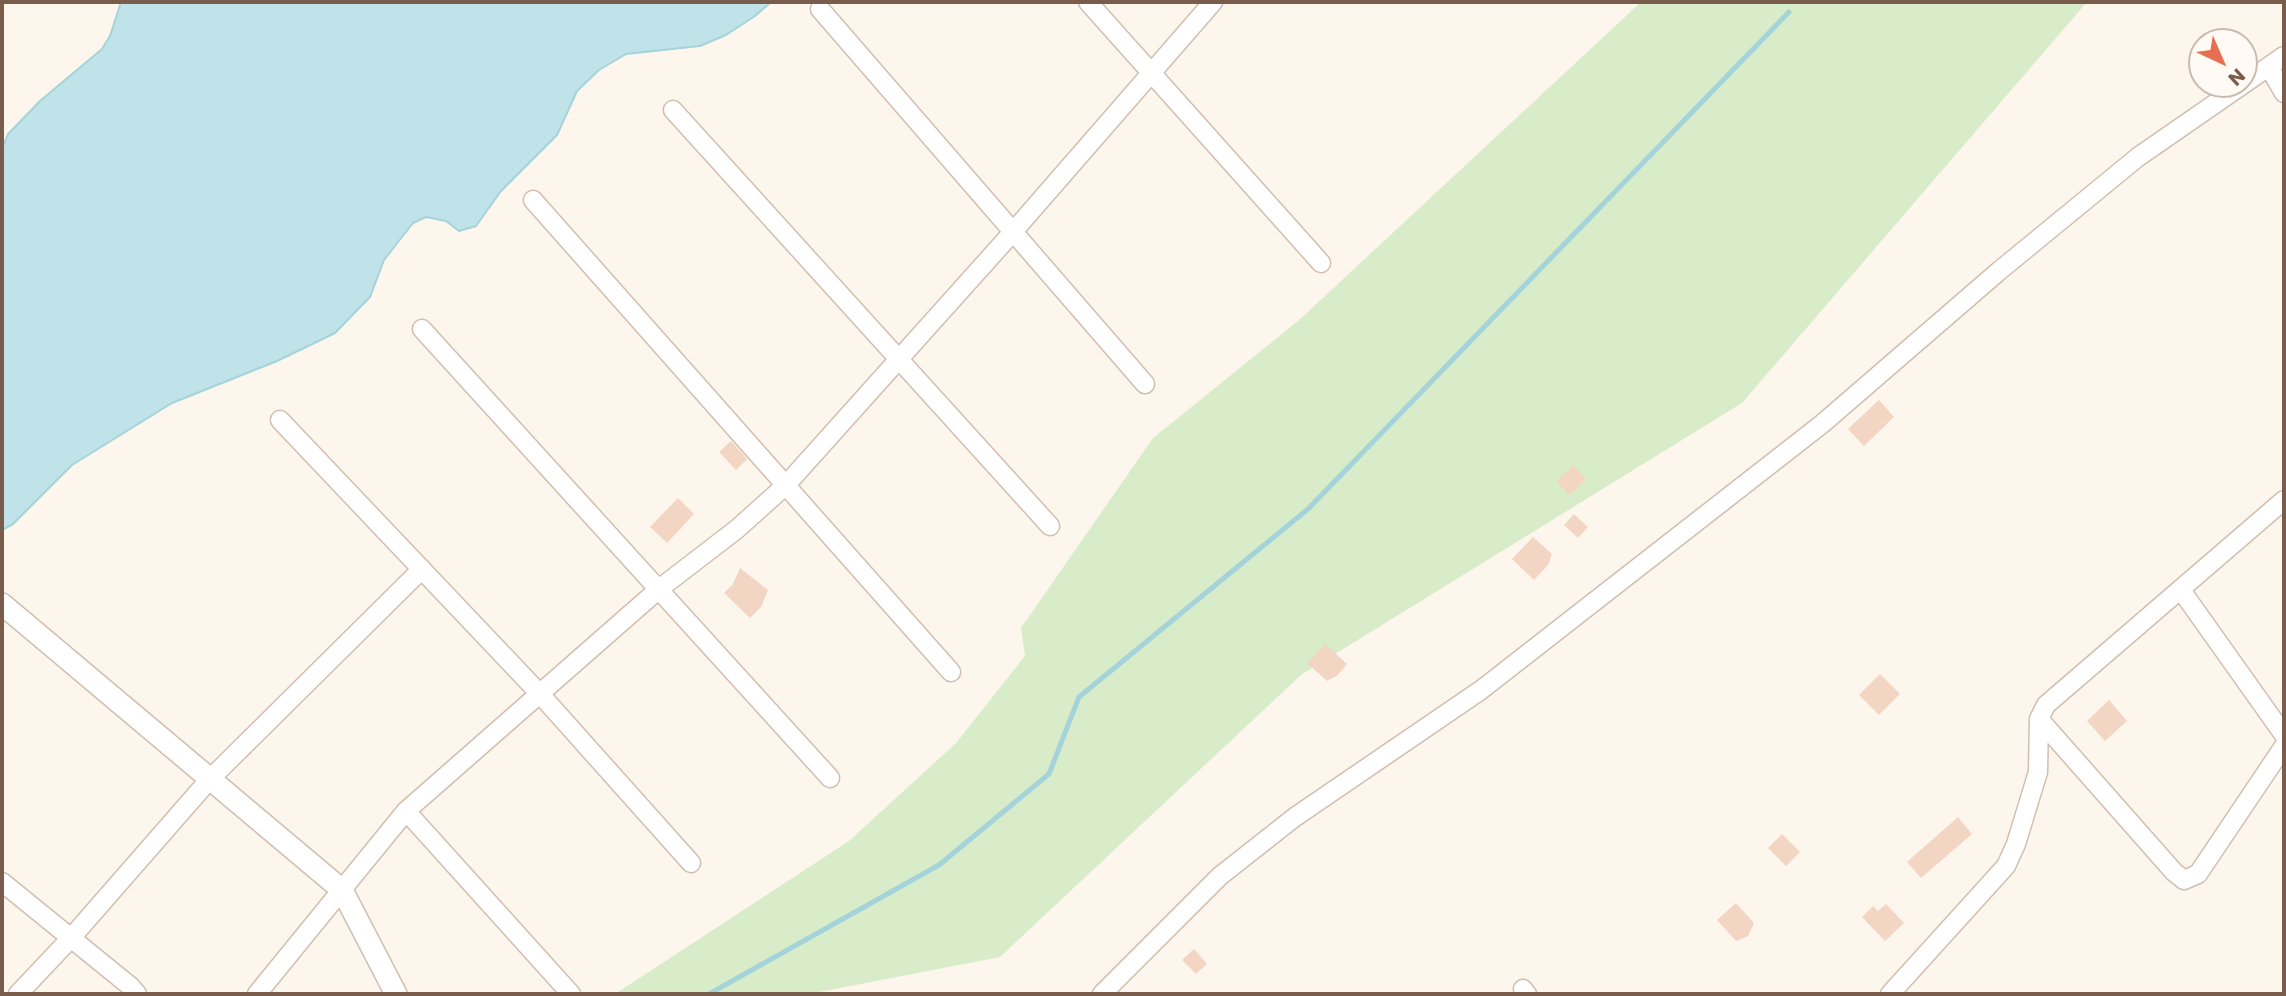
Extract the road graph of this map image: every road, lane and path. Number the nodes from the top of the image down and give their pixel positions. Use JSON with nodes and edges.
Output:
{"nodes":[{"id":1,"x":1088,"y":2,"type":"edge"},
{"id":2,"x":1213,"y":2,"type":"edge"},
{"id":3,"x":820,"y":9,"type":"dead end"},
{"id":4,"x":2277,"y":62,"type":"edge"},
{"id":5,"x":1152,"y":72,"type":"junction"},
{"id":6,"x":2284,"y":93,"type":"edge"},
{"id":7,"x":673,"y":110,"type":"dead end"},
{"id":8,"x":533,"y":201,"type":"dead end"},
{"id":9,"x":1012,"y":233,"type":"junction"},
{"id":10,"x":1321,"y":263,"type":"dead end"},
{"id":11,"x":422,"y":329,"type":"dead end"},
{"id":12,"x":898,"y":358,"type":"junction"},
{"id":13,"x":1144,"y":384,"type":"dead end"},
{"id":14,"x":279,"y":420,"type":"dead end"},
{"id":15,"x":786,"y":485,"type":"junction"},
{"id":16,"x":2284,"y":500,"type":"edge"},
{"id":17,"x":1050,"y":526,"type":"dead end"},
{"id":18,"x":422,"y":569,"type":"junction"},
{"id":19,"x":659,"y":589,"type":"junction"},
{"id":20,"x":2181,"y":590,"type":"junction"},
{"id":21,"x":2,"y":604,"type":"edge"},
{"id":22,"x":951,"y":672,"type":"dead end"},
{"id":23,"x":540,"y":694,"type":"junction"},
{"id":24,"x":2039,"y":719,"type":"junction"},
{"id":25,"x":2284,"y":735,"type":"edge"},
{"id":26,"x":2284,"y":746,"type":"edge"},
{"id":27,"x":830,"y":778,"type":"dead end"},
{"id":28,"x":209,"y":780,"type":"junction"},
{"id":29,"x":406,"y":811,"type":"junction"},
{"id":30,"x":691,"y":863,"type":"dead end"},
{"id":31,"x":2,"y":882,"type":"edge"},
{"id":32,"x":342,"y":890,"type":"junction"},
{"id":33,"x":71,"y":938,"type":"junction"},
{"id":34,"x":18,"y":994,"type":"edge"},
{"id":35,"x":137,"y":994,"type":"edge"},
{"id":36,"x":257,"y":994,"type":"edge"},
{"id":37,"x":396,"y":994,"type":"edge"},
{"id":38,"x":570,"y":994,"type":"edge"},
{"id":39,"x":1101,"y":994,"type":"edge"},
{"id":40,"x":1890,"y":994,"type":"edge"}],
"edges":[{"from":1,"to":5,"type":"street"},
{"from":2,"to":5,"type":"street"},
{"from":3,"to":9,"type":"street"},
{"from":4,"to":6,"type":"street"},
{"from":4,"to":39,"type":"street"},
{"from":5,"to":9,"type":"street"},
{"from":5,"to":10,"type":"street"},
{"from":7,"to":12,"type":"street"},
{"from":8,"to":15,"type":"street"},
{"from":9,"to":12,"type":"street"},
{"from":9,"to":13,"type":"street"},
{"from":11,"to":19,"type":"street"},
{"from":12,"to":15,"type":"street"},
{"from":12,"to":17,"type":"street"},
{"from":14,"to":18,"type":"street"},
{"from":15,"to":19,"type":"street"},
{"from":15,"to":22,"type":"street"},
{"from":16,"to":20,"type":"street"},
{"from":18,"to":23,"type":"street"},
{"from":18,"to":28,"type":"street"},
{"from":19,"to":23,"type":"street"},
{"from":19,"to":27,"type":"street"},
{"from":20,"to":24,"type":"street"},
{"from":20,"to":25,"type":"street"},
{"from":21,"to":28,"type":"street"},
{"from":23,"to":29,"type":"street"},
{"from":23,"to":30,"type":"street"},
{"from":24,"to":26,"type":"street"},
{"from":24,"to":40,"type":"street"},
{"from":28,"to":32,"type":"street"},
{"from":28,"to":33,"type":"street"},
{"from":29,"to":32,"type":"street"},
{"from":29,"to":38,"type":"street"},
{"from":31,"to":33,"type":"street"},
{"from":32,"to":36,"type":"street"},
{"from":32,"to":37,"type":"street"},
{"from":33,"to":34,"type":"street"},
{"from":33,"to":35,"type":"street"}]}
